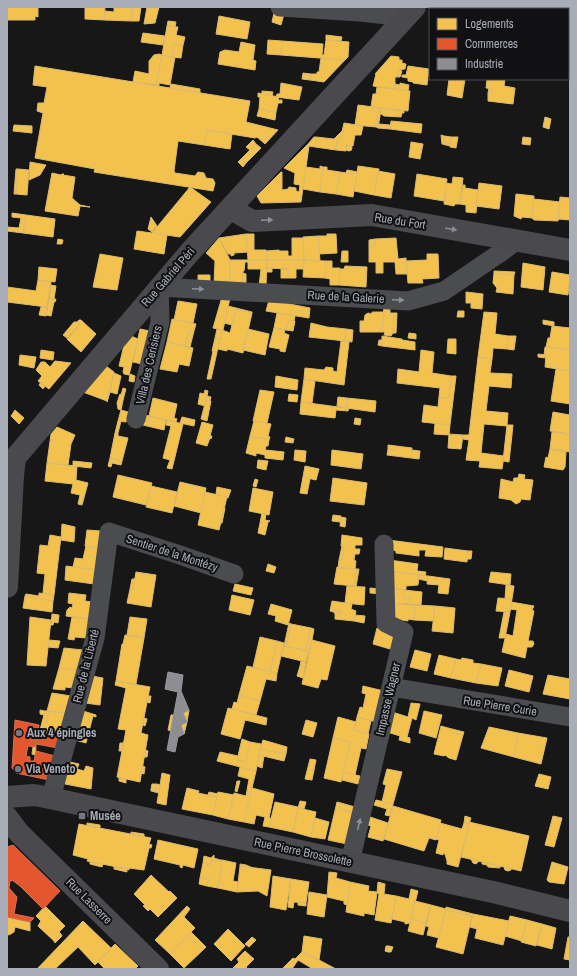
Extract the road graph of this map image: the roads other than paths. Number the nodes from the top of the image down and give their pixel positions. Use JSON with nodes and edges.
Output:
{"nodes":[{"id":1,"x":280,"y":7,"type":"edge"},
{"id":2,"x":410,"y":12,"type":"edge"},
{"id":3,"x":231,"y":208,"type":"junction"},
{"id":4,"x":516,"y":241,"type":"junction"},
{"id":5,"x":570,"y":250,"type":"edge"},
{"id":6,"x":159,"y":287,"type":"junction"},
{"id":7,"x":136,"y":419,"type":"dead end"},
{"id":8,"x":11,"y":458,"type":"edge"},
{"id":9,"x":109,"y":532,"type":"joint"},
{"id":10,"x":384,"y":544,"type":"dead end"},
{"id":11,"x":234,"y":574,"type":"dead end"},
{"id":12,"x":7,"y":587,"type":"edge"},
{"id":13,"x":391,"y":687,"type":"junction"},
{"id":14,"x":570,"y":717,"type":"edge"},
{"id":15,"x":7,"y":797,"type":"edge"},
{"id":16,"x":43,"y":797,"type":"junction"},
{"id":17,"x":13,"y":825,"type":"edge"},
{"id":18,"x":350,"y":862,"type":"junction"},
{"id":19,"x":570,"y":911,"type":"edge"},
{"id":20,"x":158,"y":969,"type":"edge"}],
"edges":[{"from":1,"to":2,"type":"street"},
{"from":2,"to":3,"type":"street","name":"Rue Gabriel Péri"},
{"from":3,"to":4,"type":"street","name":"Rue du Fort","one_way":true},
{"from":3,"to":6,"type":"street","name":"Rue Gabriel Péri"},
{"from":4,"to":5,"type":"street","name":"Rue du Fort"},
{"from":6,"to":4,"type":"street","name":"Rue de la Galerie","one_way":true},
{"from":6,"to":7,"type":"street","name":"Villa des Cerisiers"},
{"from":6,"to":8,"type":"street","name":"Rue Gabriel Péri"},
{"from":8,"to":12,"type":"street","name":"Rue Gabriel Péri"},
{"from":9,"to":11,"type":"street","name":"Sentier de la Montézy"},
{"from":9,"to":16,"type":"street","name":"Rue de la Liberté"},
{"from":10,"to":13,"type":"street","name":"Impasse Wagner"},
{"from":13,"to":14,"type":"street","name":"Rue Pierre Curie"},
{"from":18,"to":13,"type":"street","name":"Impasse Wagner","one_way":true},
{"from":15,"to":16,"type":"street","name":"Rue Pierre Brossolette"},
{"from":16,"to":18,"type":"street","name":"Rue Pierre Brossolette"},
{"from":17,"to":20,"type":"street","name":"Rue Lasserre"},
{"from":18,"to":19,"type":"street","name":"Rue Pierre Brossolette"}]}
